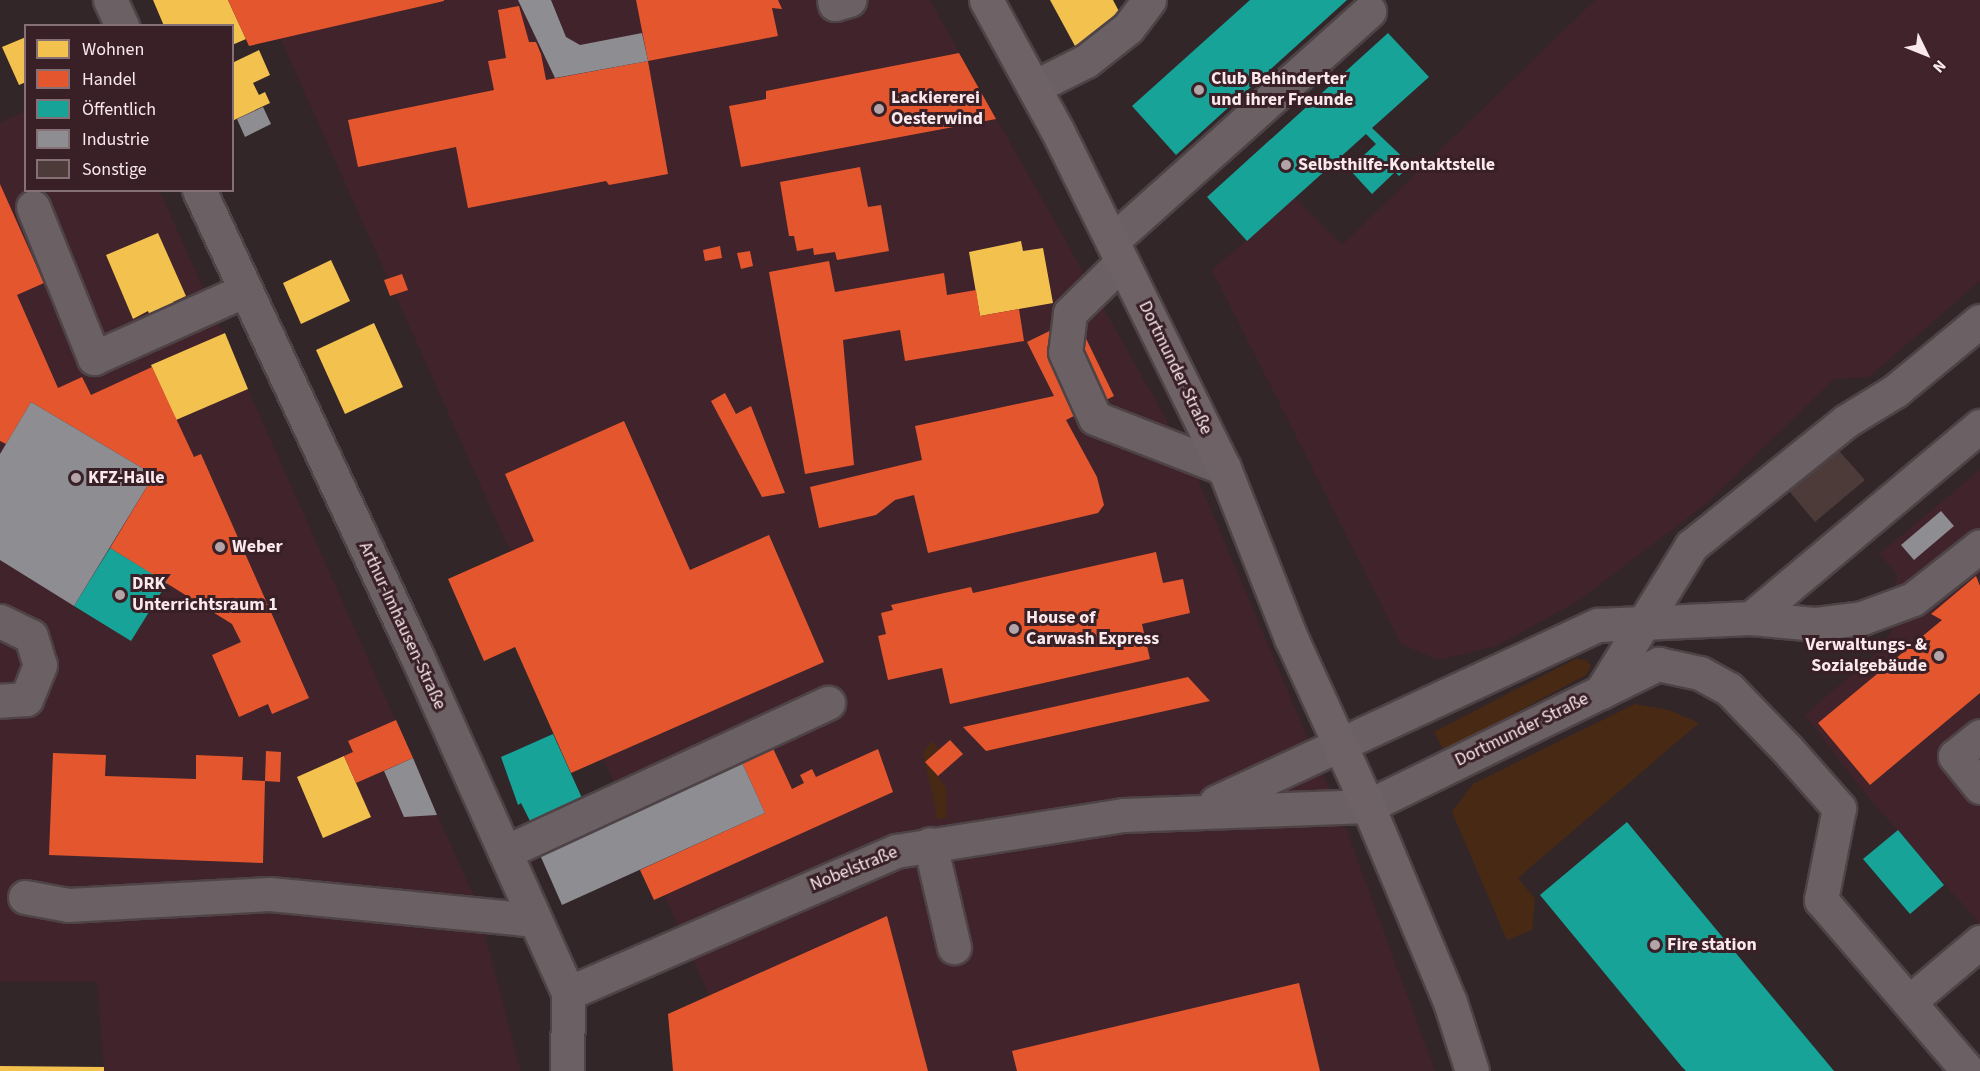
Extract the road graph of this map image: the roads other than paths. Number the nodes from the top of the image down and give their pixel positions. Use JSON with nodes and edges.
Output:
{"nodes":[{"id":1,"x":110,"y":0,"type":"edge"},
{"id":2,"x":834,"y":0,"type":"edge"},
{"id":3,"x":849,"y":0,"type":"edge"},
{"id":4,"x":986,"y":0,"type":"edge"},
{"id":5,"x":1149,"y":0,"type":"edge"},
{"id":6,"x":1369,"y":11,"type":"dead end"},
{"id":7,"x":121,"y":24,"type":"edge"},
{"id":8,"x":1034,"y":87,"type":"junction"},
{"id":9,"x":200,"y":192,"type":"edge"},
{"id":10,"x":33,"y":207,"type":"dead end"},
{"id":11,"x":1117,"y":251,"type":"junction"},
{"id":12,"x":245,"y":290,"type":"junction"},
{"id":13,"x":1980,"y":321,"type":"edge"},
{"id":14,"x":1980,"y":426,"type":"edge"},
{"id":15,"x":1224,"y":468,"type":"junction"},
{"id":16,"x":1973,"y":552,"type":"edge"},
{"id":17,"x":1751,"y":618,"type":"junction"},
{"id":18,"x":0,"y":621,"type":"edge"},
{"id":19,"x":1646,"y":621,"type":"junction"},
{"id":20,"x":1601,"y":692,"type":"junction"},
{"id":21,"x":0,"y":701,"type":"edge"},
{"id":22,"x":828,"y":703,"type":"dead end"},
{"id":23,"x":1980,"y":736,"type":"edge"},
{"id":24,"x":1340,"y":748,"type":"junction"},
{"id":25,"x":1980,"y":787,"type":"edge"},
{"id":26,"x":1368,"y":806,"type":"junction"},
{"id":27,"x":1195,"y":811,"type":"junction"},
{"id":28,"x":930,"y":844,"type":"junction"},
{"id":29,"x":505,"y":852,"type":"junction"},
{"id":30,"x":25,"y":897,"type":"dead end"},
{"id":31,"x":535,"y":920,"type":"junction"},
{"id":32,"x":1980,"y":942,"type":"edge"},
{"id":33,"x":954,"y":947,"type":"dead end"},
{"id":34,"x":568,"y":993,"type":"junction"},
{"id":35,"x":1910,"y":1000,"type":"junction"},
{"id":36,"x":567,"y":1071,"type":"edge"},
{"id":37,"x":1472,"y":1071,"type":"edge"},
{"id":38,"x":1968,"y":1071,"type":"edge"}],
"edges":[{"from":1,"to":7,"type":"street"},
{"from":2,"to":3,"type":"street"},
{"from":4,"to":8,"type":"main road","name":"Dortmunder Straße"},
{"from":5,"to":8,"type":"street"},
{"from":6,"to":11,"type":"street"},
{"from":8,"to":11,"type":"main road","name":"Dortmunder Straße"},
{"from":9,"to":12,"type":"street","name":"Arthur-Imhausen-Straße"},
{"from":10,"to":12,"type":"street"},
{"from":11,"to":15,"type":"main road","name":"Dortmunder Straße"},
{"from":11,"to":15,"type":"street"},
{"from":12,"to":29,"type":"street","name":"Arthur-Imhausen-Straße"},
{"from":13,"to":19,"type":"street","name":"Dortmunder Straße"},
{"from":14,"to":17,"type":"street"},
{"from":15,"to":24,"type":"main road","name":"Dortmunder Straße"},
{"from":16,"to":17,"type":"street"},
{"from":17,"to":19,"type":"street"},
{"from":18,"to":21,"type":"street"},
{"from":19,"to":20,"type":"street","name":"Dortmunder Straße"},
{"from":19,"to":24,"type":"street"},
{"from":20,"to":26,"type":"street","name":"Dortmunder Straße"},
{"from":20,"to":35,"type":"street"},
{"from":22,"to":29,"type":"street"},
{"from":23,"to":25,"type":"street"},
{"from":24,"to":26,"type":"main road","name":"Dortmunder Straße"},
{"from":24,"to":27,"type":"street","name":"Nobelstraße"},
{"from":26,"to":27,"type":"street","name":"Nobelstraße"},
{"from":26,"to":37,"type":"main road","name":"Dortmunder Straße"},
{"from":27,"to":28,"type":"street","name":"Nobelstraße"},
{"from":28,"to":33,"type":"street"},
{"from":28,"to":34,"type":"street","name":"Nobelstraße"},
{"from":29,"to":31,"type":"street","name":"Arthur-Imhausen-Straße"},
{"from":30,"to":31,"type":"street"},
{"from":31,"to":34,"type":"street","name":"Arthur-Imhausen-Straße"},
{"from":32,"to":35,"type":"street"},
{"from":34,"to":36,"type":"street","name":"Arthur-Imhausen-Straße"},
{"from":35,"to":38,"type":"street"}]}
